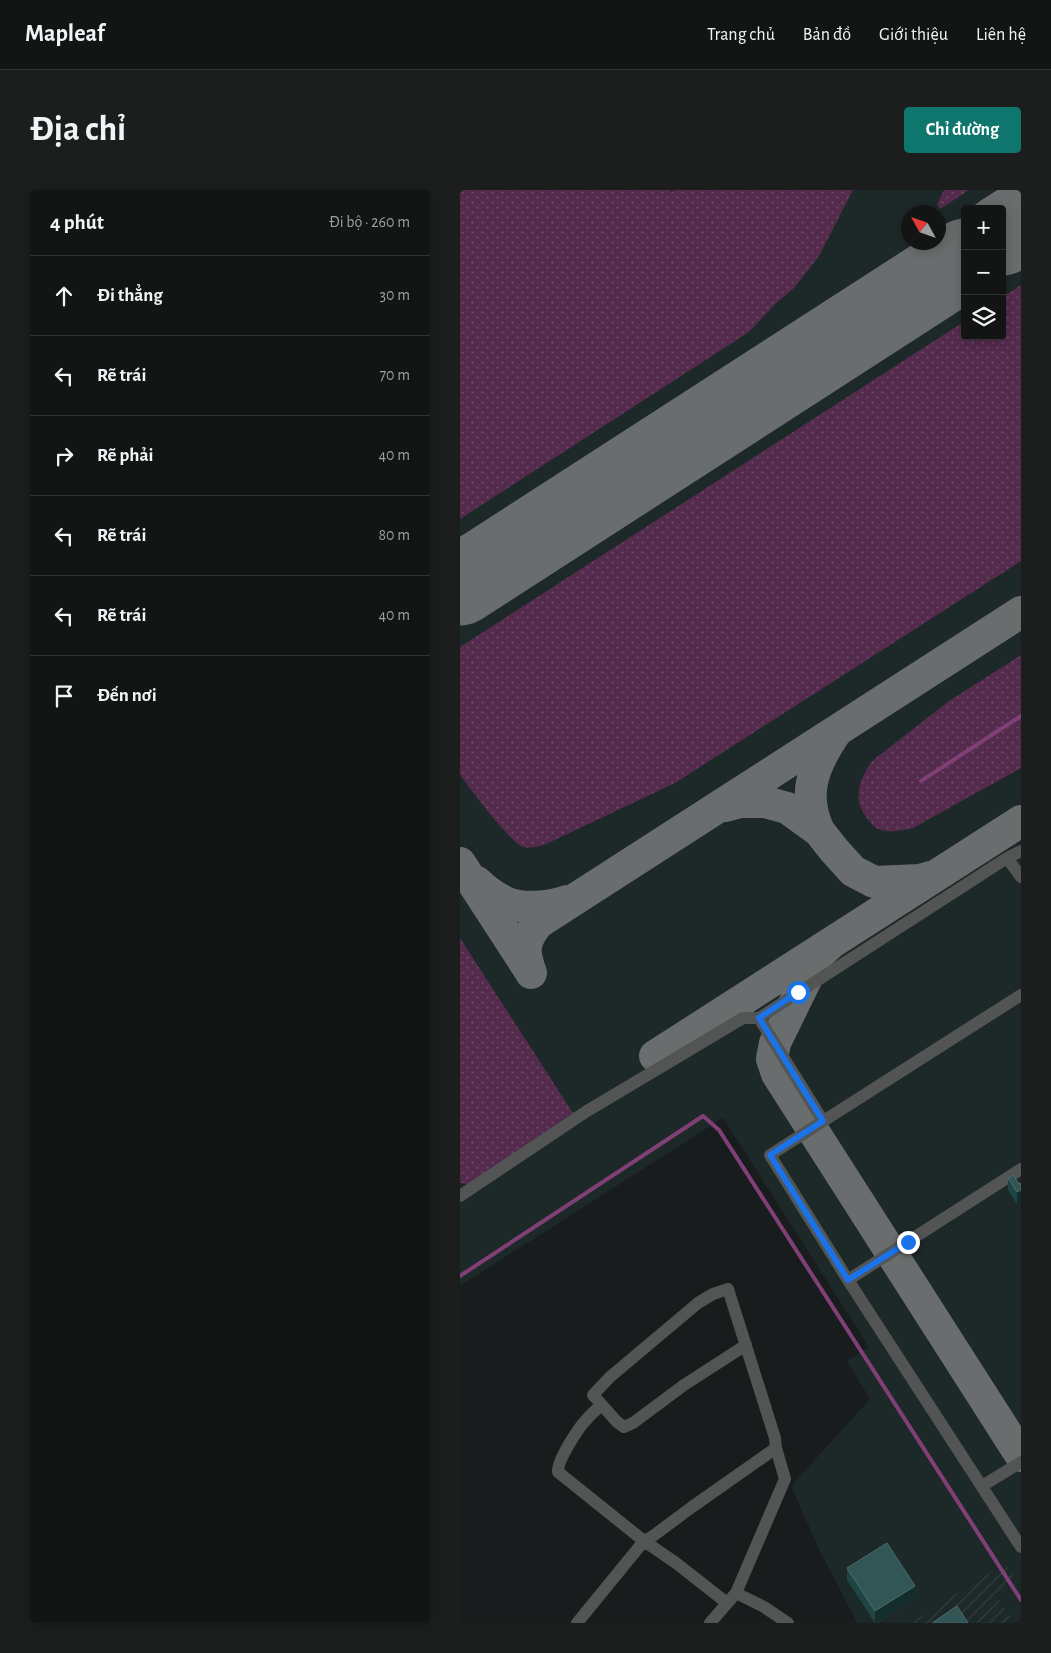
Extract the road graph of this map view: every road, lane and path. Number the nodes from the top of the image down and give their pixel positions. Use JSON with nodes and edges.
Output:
{"nodes":[{"id":1,"x":1021,"y":851,"type":"edge"},
{"id":2,"x":1007,"y":858,"type":"junction"},
{"id":3,"x":1021,"y":877,"type":"edge"},
{"id":4,"x":1021,"y":995,"type":"edge"},
{"id":5,"x":759,"y":1018,"type":"junction"},
{"id":6,"x":823,"y":1121,"type":"junction"},
{"id":7,"x":1021,"y":1169,"type":"edge"},
{"id":8,"x":460,"y":1196,"type":"edge"},
{"id":9,"x":848,"y":1280,"type":"junction"},
{"id":10,"x":746,"y":1345,"type":"junction"},
{"id":11,"x":602,"y":1405,"type":"junction"},
{"id":12,"x":776,"y":1448,"type":"junction"},
{"id":13,"x":1021,"y":1462,"type":"edge"},
{"id":14,"x":982,"y":1486,"type":"junction"},
{"id":15,"x":644,"y":1541,"type":"junction"},
{"id":16,"x":1021,"y":1547,"type":"edge"},
{"id":17,"x":736,"y":1593,"type":"junction"},
{"id":18,"x":726,"y":1603,"type":"junction"},
{"id":19,"x":576,"y":1623,"type":"edge"},
{"id":20,"x":710,"y":1623,"type":"edge"},
{"id":21,"x":788,"y":1623,"type":"edge"}],
"edges":[{"from":1,"to":2,"type":"street"},
{"from":2,"to":3,"type":"street"},
{"from":2,"to":5,"type":"street"},
{"from":4,"to":6,"type":"street"},
{"from":5,"to":6,"type":"street"},
{"from":5,"to":8,"type":"street"},
{"from":6,"to":9,"type":"street"},
{"from":7,"to":9,"type":"street"},
{"from":9,"to":14,"type":"street"},
{"from":10,"to":11,"type":"street"},
{"from":10,"to":11,"type":"street"},
{"from":10,"to":12,"type":"street"},
{"from":11,"to":15,"type":"street"},
{"from":12,"to":15,"type":"street"},
{"from":12,"to":17,"type":"street"},
{"from":13,"to":14,"type":"street"},
{"from":14,"to":16,"type":"street"},
{"from":15,"to":18,"type":"street"},
{"from":15,"to":19,"type":"street"},
{"from":17,"to":18,"type":"street"},
{"from":17,"to":21,"type":"street"},
{"from":18,"to":20,"type":"street"}]}
